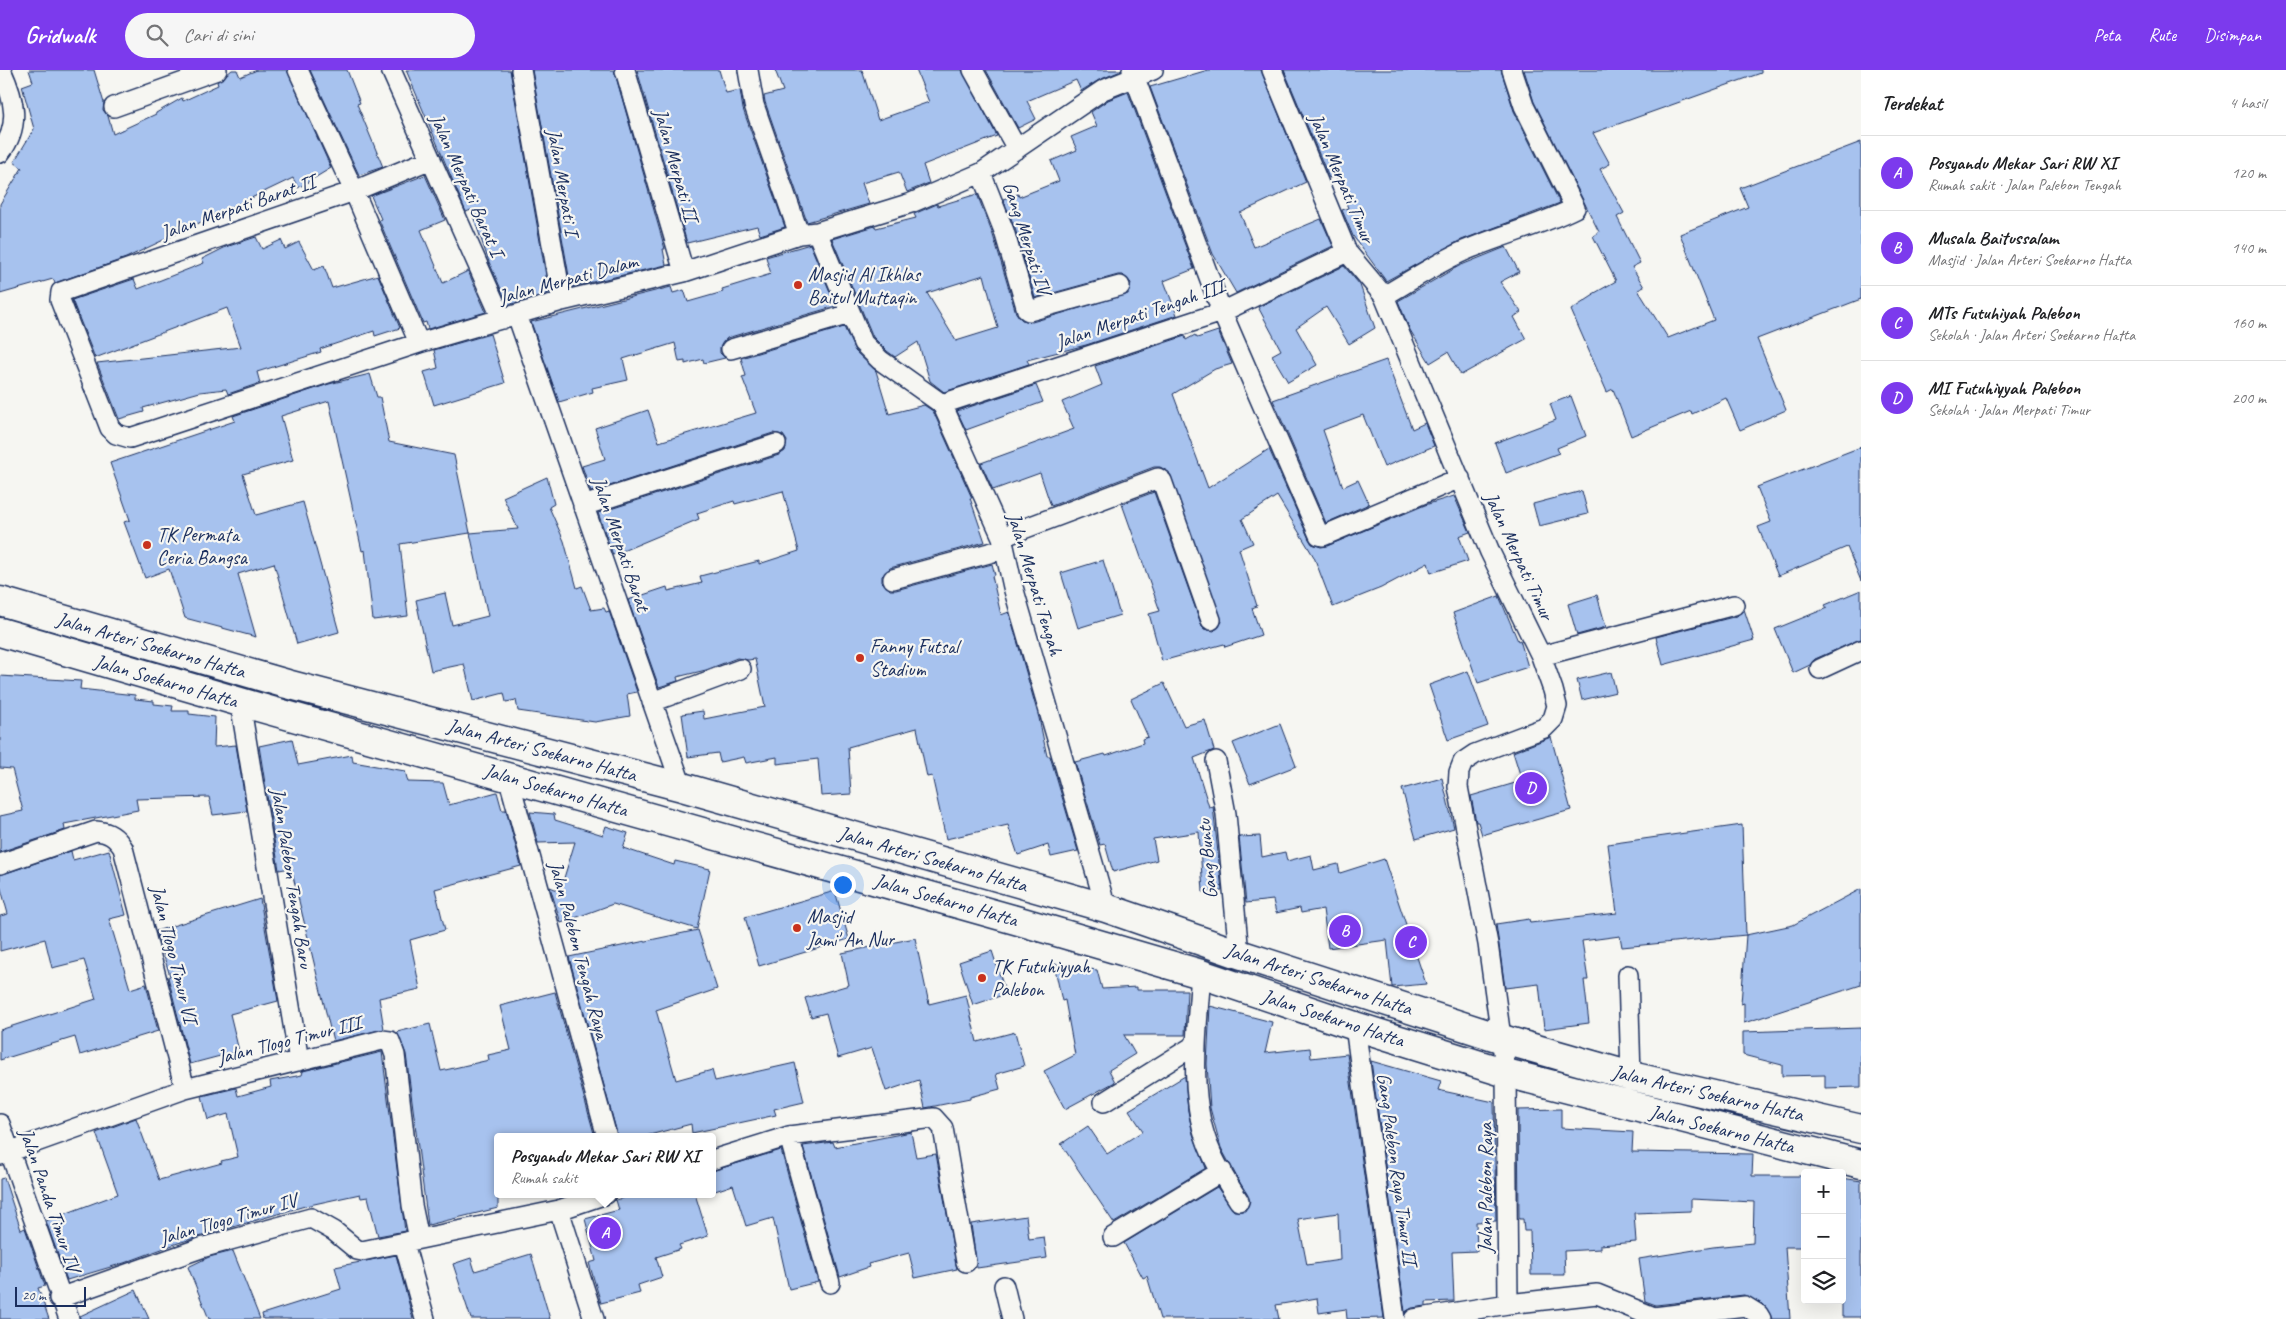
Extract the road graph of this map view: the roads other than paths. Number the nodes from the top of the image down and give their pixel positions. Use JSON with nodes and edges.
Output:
{"nodes":[{"id":1,"x":1,"y":70,"type":"edge"},
{"id":2,"x":217,"y":70,"type":"edge"},
{"id":3,"x":298,"y":70,"type":"edge"},
{"id":4,"x":390,"y":70,"type":"edge"},
{"id":5,"x":521,"y":70,"type":"edge"},
{"id":6,"x":625,"y":70,"type":"edge"},
{"id":7,"x":748,"y":70,"type":"edge"},
{"id":8,"x":973,"y":70,"type":"edge"},
{"id":9,"x":1272,"y":70,"type":"edge"},
{"id":10,"x":1512,"y":70,"type":"edge"},
{"id":11,"x":1140,"y":72,"type":"edge"},
{"id":12,"x":114,"y":107,"type":"dead end"},
{"id":13,"x":1017,"y":149,"type":"junction"},
{"id":14,"x":0,"y":153,"type":"edge"},
{"id":15,"x":431,"y":159,"type":"junction"},
{"id":16,"x":981,"y":173,"type":"junction"},
{"id":17,"x":354,"y":191,"type":"junction"},
{"id":18,"x":817,"y":232,"type":"junction"},
{"id":19,"x":799,"y":234,"type":"junction"},
{"id":20,"x":1347,"y":252,"type":"junction"},
{"id":21,"x":684,"y":272,"type":"junction"},
{"id":22,"x":1120,"y":286,"type":"dead end"},
{"id":23,"x":60,"y":295,"type":"joint"},
{"id":24,"x":1384,"y":296,"type":"junction"},
{"id":25,"x":562,"y":301,"type":"junction"},
{"id":26,"x":1222,"y":312,"type":"junction"},
{"id":27,"x":850,"y":314,"type":"junction"},
{"id":28,"x":510,"y":317,"type":"junction"},
{"id":29,"x":418,"y":343,"type":"junction"},
{"id":30,"x":731,"y":349,"type":"dead end"},
{"id":31,"x":942,"y":404,"type":"junction"},
{"id":32,"x":776,"y":444,"type":"dead end"},
{"id":33,"x":1460,"y":478,"type":"junction"},
{"id":34,"x":583,"y":506,"type":"junction"},
{"id":35,"x":1002,"y":543,"type":"junction"},
{"id":36,"x":893,"y":579,"type":"dead end"},
{"id":37,"x":0,"y":600,"type":"edge"},
{"id":38,"x":1734,"y":605,"type":"dead end"},
{"id":39,"x":1211,"y":620,"type":"dead end"},
{"id":40,"x":0,"y":632,"type":"edge"},
{"id":41,"x":1861,"y":650,"type":"edge"},
{"id":42,"x":1541,"y":656,"type":"junction"},
{"id":43,"x":741,"y":669,"type":"dead end"},
{"id":44,"x":1820,"y":670,"type":"dead end"},
{"id":45,"x":240,"y":702,"type":"junction"},
{"id":46,"x":652,"y":702,"type":"junction"},
{"id":47,"x":1216,"y":761,"type":"dead end"},
{"id":48,"x":508,"y":776,"type":"junction"},
{"id":49,"x":682,"y":787,"type":"junction"},
{"id":50,"x":883,"y":844,"type":"junction"},
{"id":51,"x":0,"y":864,"type":"edge"},
{"id":52,"x":875,"y":880,"type":"junction"},
{"id":53,"x":1106,"y":908,"type":"junction"},
{"id":54,"x":1239,"y":954,"type":"junction"},
{"id":55,"x":1201,"y":974,"type":"junction"},
{"id":56,"x":1628,"y":975,"type":"dead end"},
{"id":57,"x":1355,"y":1026,"type":"junction"},
{"id":58,"x":1500,"y":1037,"type":"junction"},
{"id":59,"x":1195,"y":1045,"type":"junction"},
{"id":60,"x":299,"y":1061,"type":"junction"},
{"id":61,"x":1506,"y":1073,"type":"junction"},
{"id":62,"x":1631,"y":1076,"type":"junction"},
{"id":63,"x":185,"y":1089,"type":"junction"},
{"id":64,"x":1104,"y":1102,"type":"dead end"},
{"id":65,"x":0,"y":1124,"type":"edge"},
{"id":66,"x":1861,"y":1129,"type":"edge"},
{"id":67,"x":606,"y":1133,"type":"edge"},
{"id":68,"x":789,"y":1136,"type":"junction"},
{"id":69,"x":5,"y":1154,"type":"edge"},
{"id":70,"x":716,"y":1159,"type":"edge"},
{"id":71,"x":1861,"y":1164,"type":"edge"},
{"id":72,"x":1222,"y":1172,"type":"junction"},
{"id":73,"x":594,"y":1198,"type":"edge"},
{"id":74,"x":1239,"y":1202,"type":"dead end"},
{"id":75,"x":559,"y":1210,"type":"junction"},
{"id":76,"x":1113,"y":1237,"type":"dead end"},
{"id":77,"x":412,"y":1241,"type":"junction"},
{"id":78,"x":966,"y":1262,"type":"dead end"},
{"id":79,"x":830,"y":1283,"type":"dead end"},
{"id":80,"x":1004,"y":1286,"type":"dead end"},
{"id":81,"x":60,"y":1298,"type":"junction"},
{"id":82,"x":1508,"y":1304,"type":"junction"},
{"id":83,"x":1466,"y":1315,"type":"edge"},
{"id":84,"x":1654,"y":1318,"type":"edge"},
{"id":85,"x":69,"y":1319,"type":"edge"},
{"id":86,"x":425,"y":1319,"type":"edge"},
{"id":87,"x":594,"y":1319,"type":"edge"},
{"id":88,"x":1012,"y":1319,"type":"edge"},
{"id":89,"x":1395,"y":1319,"type":"edge"},
{"id":90,"x":1414,"y":1319,"type":"edge"},
{"id":91,"x":1761,"y":1319,"type":"edge"}],
"edges":[{"from":1,"to":14,"type":"street"},
{"from":2,"to":12,"type":"street"},
{"from":3,"to":17,"type":"street"},
{"from":4,"to":15,"type":"street","name":"Jalan Merpati Barat I"},
{"from":5,"to":25,"type":"street","name":"Jalan Merpati I"},
{"from":6,"to":21,"type":"street","name":"Jalan Merpati II"},
{"from":7,"to":19,"type":"street"},
{"from":8,"to":13,"type":"street"},
{"from":9,"to":20,"type":"street","name":"Jalan Merpati Timur"},
{"from":10,"to":24,"type":"street"},
{"from":11,"to":13,"type":"street","name":"Jalan Merpati Dalam"},
{"from":11,"to":26,"type":"street"},
{"from":13,"to":16,"type":"street","name":"Jalan Merpati Dalam"},
{"from":15,"to":17,"type":"street","name":"Jalan Merpati Barat II"},
{"from":15,"to":28,"type":"street","name":"Jalan Merpati Barat I"},
{"from":16,"to":18,"type":"street","name":"Jalan Merpati Dalam"},
{"from":16,"to":22,"type":"street","name":"Gang Merpati IV"},
{"from":17,"to":23,"type":"street","name":"Jalan Merpati Barat II"},
{"from":17,"to":29,"type":"street"},
{"from":18,"to":19,"type":"street","name":"Jalan Merpati Dalam"},
{"from":18,"to":27,"type":"street"},
{"from":19,"to":21,"type":"street","name":"Jalan Merpati Dalam"},
{"from":20,"to":24,"type":"street","name":"Jalan Merpati Timur"},
{"from":20,"to":26,"type":"street","name":"Jalan Merpati Tengah III"},
{"from":21,"to":25,"type":"street","name":"Jalan Merpati Dalam"},
{"from":23,"to":29,"type":"street","name":"Jalan Merpati Dalam"},
{"from":24,"to":33,"type":"street","name":"Jalan Merpati Timur"},
{"from":25,"to":28,"type":"street","name":"Jalan Merpati Dalam"},
{"from":26,"to":31,"type":"street","name":"Jalan Merpati Tengah III"},
{"from":26,"to":33,"type":"street"},
{"from":27,"to":30,"type":"street"},
{"from":27,"to":31,"type":"street"},
{"from":28,"to":29,"type":"street","name":"Jalan Merpati Dalam"},
{"from":28,"to":34,"type":"street","name":"Jalan Merpati Barat"},
{"from":31,"to":35,"type":"street","name":"Jalan Merpati Tengah"},
{"from":32,"to":34,"type":"street"},
{"from":33,"to":42,"type":"street","name":"Jalan Merpati Timur"},
{"from":34,"to":46,"type":"street","name":"Jalan Merpati Barat"},
{"from":35,"to":36,"type":"street"},
{"from":35,"to":39,"type":"street"},
{"from":35,"to":53,"type":"street","name":"Jalan Merpati Tengah"},
{"from":37,"to":49,"type":"main road","name":"Jalan Arteri Soekarno Hatta"},
{"from":38,"to":42,"type":"street"},
{"from":40,"to":45,"type":"main road","name":"Jalan Soekarno Hatta"},
{"from":41,"to":44,"type":"street"},
{"from":42,"to":58,"type":"street","name":"Jalan Merpati Timur"},
{"from":43,"to":46,"type":"street"},
{"from":45,"to":48,"type":"main road","name":"Jalan Soekarno Hatta"},
{"from":45,"to":60,"type":"street","name":"Jalan Palebon Tengah Baru"},
{"from":46,"to":49,"type":"street","name":"Jalan Merpati Barat"},
{"from":47,"to":54,"type":"street","name":"Gang Buntu"},
{"from":48,"to":52,"type":"main road","name":"Jalan Soekarno Hatta"},
{"from":48,"to":67,"type":"street","name":"Jalan Palebon Tengah Raya"},
{"from":49,"to":50,"type":"main road","name":"Jalan Arteri Soekarno Hatta"},
{"from":50,"to":52,"type":"main road"},
{"from":50,"to":53,"type":"main road","name":"Jalan Arteri Soekarno Hatta"},
{"from":51,"to":63,"type":"street","name":"Jalan Tlogo Timur VI"},
{"from":52,"to":55,"type":"main road","name":"Jalan Soekarno Hatta"},
{"from":53,"to":54,"type":"main road","name":"Jalan Arteri Soekarno Hatta"},
{"from":54,"to":58,"type":"main road","name":"Jalan Arteri Soekarno Hatta"},
{"from":55,"to":57,"type":"main road","name":"Jalan Soekarno Hatta"},
{"from":55,"to":59,"type":"street"},
{"from":56,"to":62,"type":"street"},
{"from":57,"to":61,"type":"main road","name":"Jalan Soekarno Hatta"},
{"from":57,"to":89,"type":"street","name":"Gang Palebon Raya Timur II"},
{"from":58,"to":61,"type":"street","name":"Jalan Palebon Raya"},
{"from":58,"to":62,"type":"main road","name":"Jalan Arteri Soekarno Hatta"},
{"from":59,"to":64,"type":"street"},
{"from":59,"to":72,"type":"street"},
{"from":60,"to":63,"type":"street","name":"Jalan Tlogo Timur III"},
{"from":60,"to":77,"type":"street","name":"Jalan Tlogo Timur III"},
{"from":61,"to":71,"type":"main road","name":"Jalan Soekarno Hatta"},
{"from":61,"to":82,"type":"street","name":"Jalan Palebon Raya"},
{"from":62,"to":66,"type":"main road","name":"Jalan Arteri Soekarno Hatta"},
{"from":63,"to":69,"type":"street","name":"Jalan Tlogo Timur III"},
{"from":65,"to":69,"type":"street","name":"Jalan Panda Timur IV"},
{"from":68,"to":70,"type":"street"},
{"from":68,"to":78,"type":"street"},
{"from":68,"to":79,"type":"street"},
{"from":69,"to":81,"type":"street","name":"Jalan Panda Timur IV"},
{"from":72,"to":74,"type":"street"},
{"from":72,"to":76,"type":"street"},
{"from":73,"to":75,"type":"street","name":"Jalan Tlogo Timur IV"},
{"from":75,"to":77,"type":"street","name":"Jalan Tlogo Timur IV"},
{"from":75,"to":87,"type":"street"},
{"from":77,"to":81,"type":"street","name":"Jalan Tlogo Timur IV"},
{"from":77,"to":86,"type":"street"},
{"from":80,"to":88,"type":"street"},
{"from":81,"to":85,"type":"street","name":"Jalan Panda Timur IV"},
{"from":82,"to":83,"type":"street"},
{"from":82,"to":84,"type":"street"},
{"from":83,"to":90,"type":"street"},
{"from":84,"to":91,"type":"street"}]}
